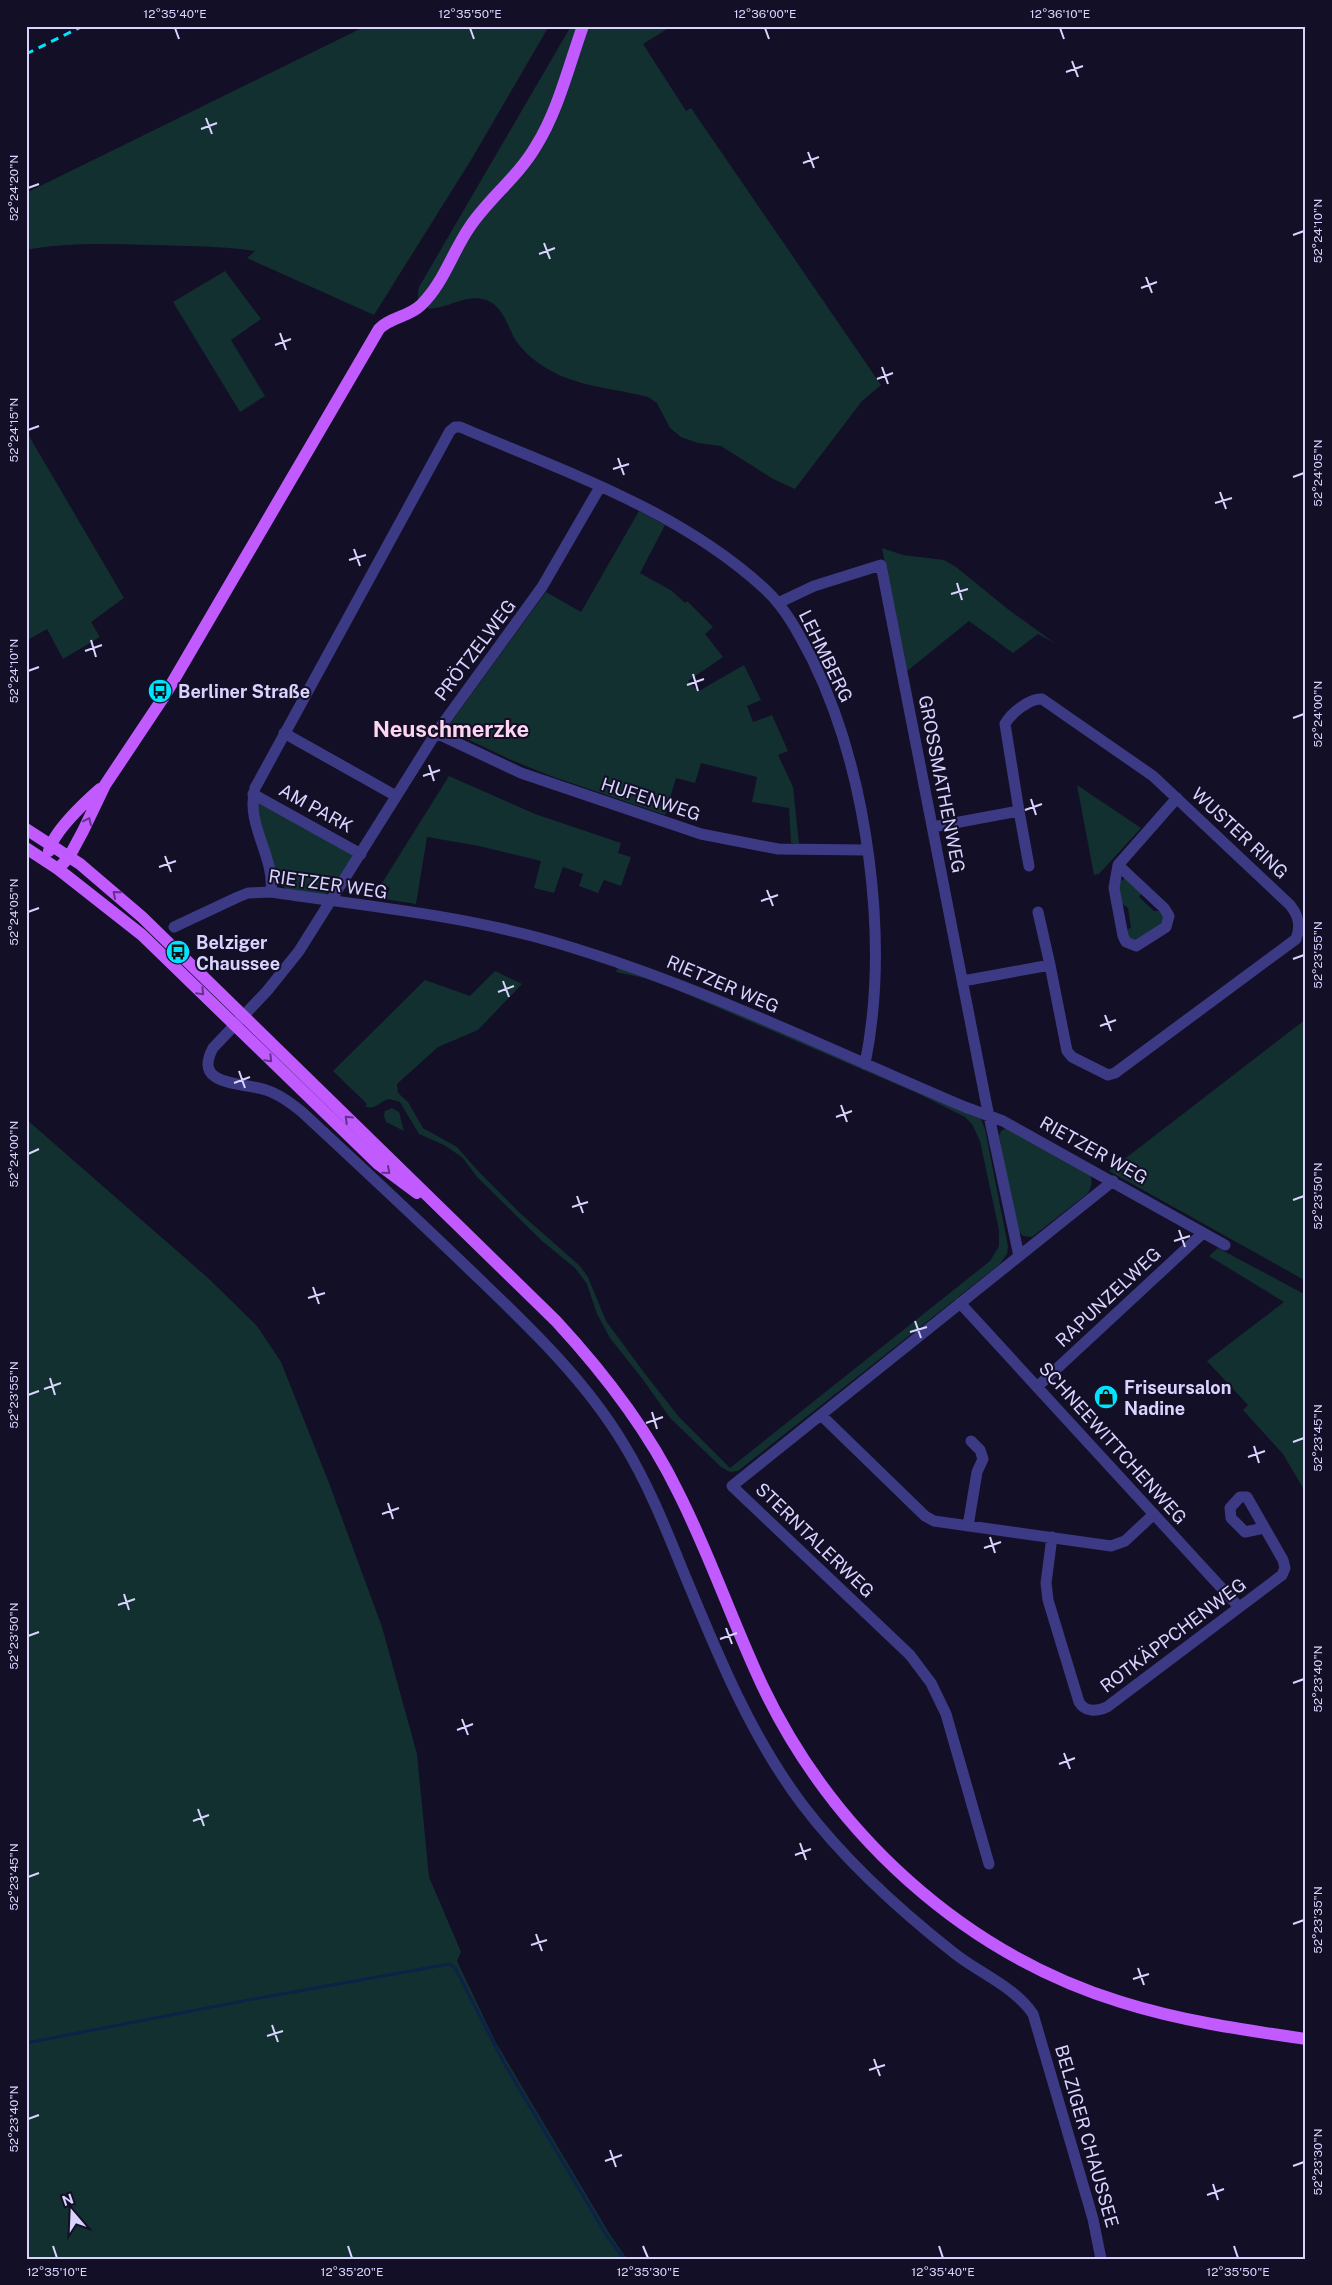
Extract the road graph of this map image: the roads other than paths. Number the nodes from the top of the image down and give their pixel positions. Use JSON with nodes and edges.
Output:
{"nodes":[{"id":1,"x":583,"y":26,"type":"edge"},
{"id":2,"x":600,"y":487,"type":"junction"},
{"id":3,"x":778,"y":603,"type":"junction"},
{"id":4,"x":436,"y":732,"type":"junction"},
{"id":5,"x":284,"y":734,"type":"junction"},
{"id":6,"x":104,"y":785,"type":"junction"},
{"id":7,"x":253,"y":794,"type":"junction"},
{"id":8,"x":396,"y":796,"type":"junction"},
{"id":9,"x":1177,"y":798,"type":"junction"},
{"id":10,"x":1019,"y":811,"type":"junction"},
{"id":11,"x":933,"y":828,"type":"junction"},
{"id":12,"x":26,"y":829,"type":"edge"},
{"id":13,"x":51,"y":844,"type":"junction"},
{"id":14,"x":26,"y":848,"type":"edge"},
{"id":15,"x":867,"y":850,"type":"junction"},
{"id":16,"x":361,"y":854,"type":"junction"},
{"id":17,"x":69,"y":856,"type":"junction"},
{"id":18,"x":1118,"y":865,"type":"junction"},
{"id":19,"x":54,"y":866,"type":"junction"},
{"id":20,"x":1029,"y":866,"type":"dead end"},
{"id":21,"x":271,"y":892,"type":"junction"},
{"id":22,"x":331,"y":901,"type":"junction"},
{"id":23,"x":1038,"y":912,"type":"dead end"},
{"id":24,"x":174,"y":927,"type":"dead end"},
{"id":25,"x":1050,"y":965,"type":"junction"},
{"id":26,"x":963,"y":982,"type":"junction"},
{"id":27,"x":238,"y":1020,"type":"junction"},
{"id":28,"x":865,"y":1064,"type":"junction"},
{"id":29,"x":990,"y":1116,"type":"junction"},
{"id":30,"x":1113,"y":1181,"type":"junction"},
{"id":31,"x":1203,"y":1233,"type":"junction"},
{"id":32,"x":1225,"y":1245,"type":"dead end"},
{"id":33,"x":1019,"y":1256,"type":"junction"},
{"id":34,"x":960,"y":1303,"type":"junction"},
{"id":35,"x":1037,"y":1387,"type":"junction"},
{"id":36,"x":821,"y":1414,"type":"junction"},
{"id":37,"x":971,"y":1441,"type":"dead end"},
{"id":38,"x":1154,"y":1514,"type":"junction"},
{"id":39,"x":968,"y":1526,"type":"junction"},
{"id":40,"x":1264,"y":1528,"type":"dead end"},
{"id":41,"x":1052,"y":1537,"type":"junction"},
{"id":42,"x":1240,"y":1607,"type":"junction"},
{"id":43,"x":989,"y":1864,"type":"dead end"},
{"id":44,"x":1306,"y":2039,"type":"edge"},
{"id":45,"x":1101,"y":2259,"type":"edge"}],
"edges":[{"from":1,"to":6,"type":"main road"},
{"from":2,"to":3,"type":"street","name":"LEHMBERG"},
{"from":2,"to":4,"type":"street","name":"PRÖTZELWEG"},
{"from":2,"to":5,"type":"street","name":"LEHMBERG"},
{"from":3,"to":11,"type":"street","name":"GROSSMATHENWEG"},
{"from":3,"to":15,"type":"street","name":"LEHMBERG"},
{"from":4,"to":8,"type":"street","name":"PRÖTZELWEG"},
{"from":4,"to":15,"type":"street","name":"HUFENWEG"},
{"from":5,"to":7,"type":"street"},
{"from":5,"to":8,"type":"street"},
{"from":6,"to":13,"type":"main road"},
{"from":17,"to":6,"type":"main road","one_way":true},
{"from":7,"to":16,"type":"street","name":"AM PARK"},
{"from":7,"to":21,"type":"street"},
{"from":8,"to":16,"type":"street","name":"PRÖTZELWEG"},
{"from":9,"to":10,"type":"street","name":"WUSTER RING"},
{"from":9,"to":18,"type":"street"},
{"from":9,"to":25,"type":"street","name":"WUSTER RING"},
{"from":10,"to":11,"type":"street"},
{"from":10,"to":20,"type":"street","name":"WUSTER RING"},
{"from":11,"to":26,"type":"street","name":"GROSSMATHENWEG"},
{"from":12,"to":13,"type":"main road"},
{"from":13,"to":17,"type":"main road"},
{"from":13,"to":19,"type":"main road"},
{"from":14,"to":19,"type":"main road"},
{"from":15,"to":28,"type":"street","name":"LEHMBERG"},
{"from":16,"to":22,"type":"street","name":"PRÖTZELWEG"},
{"from":17,"to":19,"type":"main road"},
{"from":27,"to":17,"type":"main road","one_way":true},
{"from":18,"to":18,"type":"street"},
{"from":19,"to":27,"type":"main road","one_way":true},
{"from":21,"to":22,"type":"street","name":"RIETZER WEG"},
{"from":21,"to":24,"type":"street","name":"RIETZER WEG"},
{"from":22,"to":27,"type":"street","name":"PRÖTZELWEG"},
{"from":22,"to":28,"type":"street","name":"RIETZER WEG"},
{"from":23,"to":25,"type":"street","name":"WUSTER RING"},
{"from":25,"to":26,"type":"street"},
{"from":26,"to":29,"type":"street","name":"GROSSMATHENWEG"},
{"from":27,"to":44,"type":"main road"},
{"from":27,"to":45,"type":"street","name":"BELZIGER CHAUSSEE"},
{"from":28,"to":29,"type":"street","name":"RIETZER WEG"},
{"from":29,"to":30,"type":"street","name":"RIETZER WEG"},
{"from":29,"to":33,"type":"street"},
{"from":30,"to":31,"type":"street","name":"RIETZER WEG"},
{"from":30,"to":33,"type":"street","name":"STERNTALERWEG"},
{"from":31,"to":32,"type":"street","name":"RIETZER WEG"},
{"from":31,"to":35,"type":"street","name":"RAPUNZELWEG"},
{"from":33,"to":34,"type":"street","name":"STERNTALERWEG"},
{"from":34,"to":35,"type":"street","name":"SCHNEEWITTCHENWEG"},
{"from":34,"to":36,"type":"street","name":"STERNTALERWEG"},
{"from":35,"to":38,"type":"street","name":"SCHNEEWITTCHENWEG"},
{"from":36,"to":39,"type":"street"},
{"from":36,"to":43,"type":"street","name":"STERNTALERWEG"},
{"from":37,"to":39,"type":"street"},
{"from":38,"to":41,"type":"street"},
{"from":38,"to":42,"type":"street","name":"SCHNEEWITTCHENWEG"},
{"from":39,"to":41,"type":"street"},
{"from":40,"to":42,"type":"street","name":"ROTKÄPPCHENWEG"},
{"from":41,"to":42,"type":"street","name":"ROTKÄPPCHENWEG"}]}
